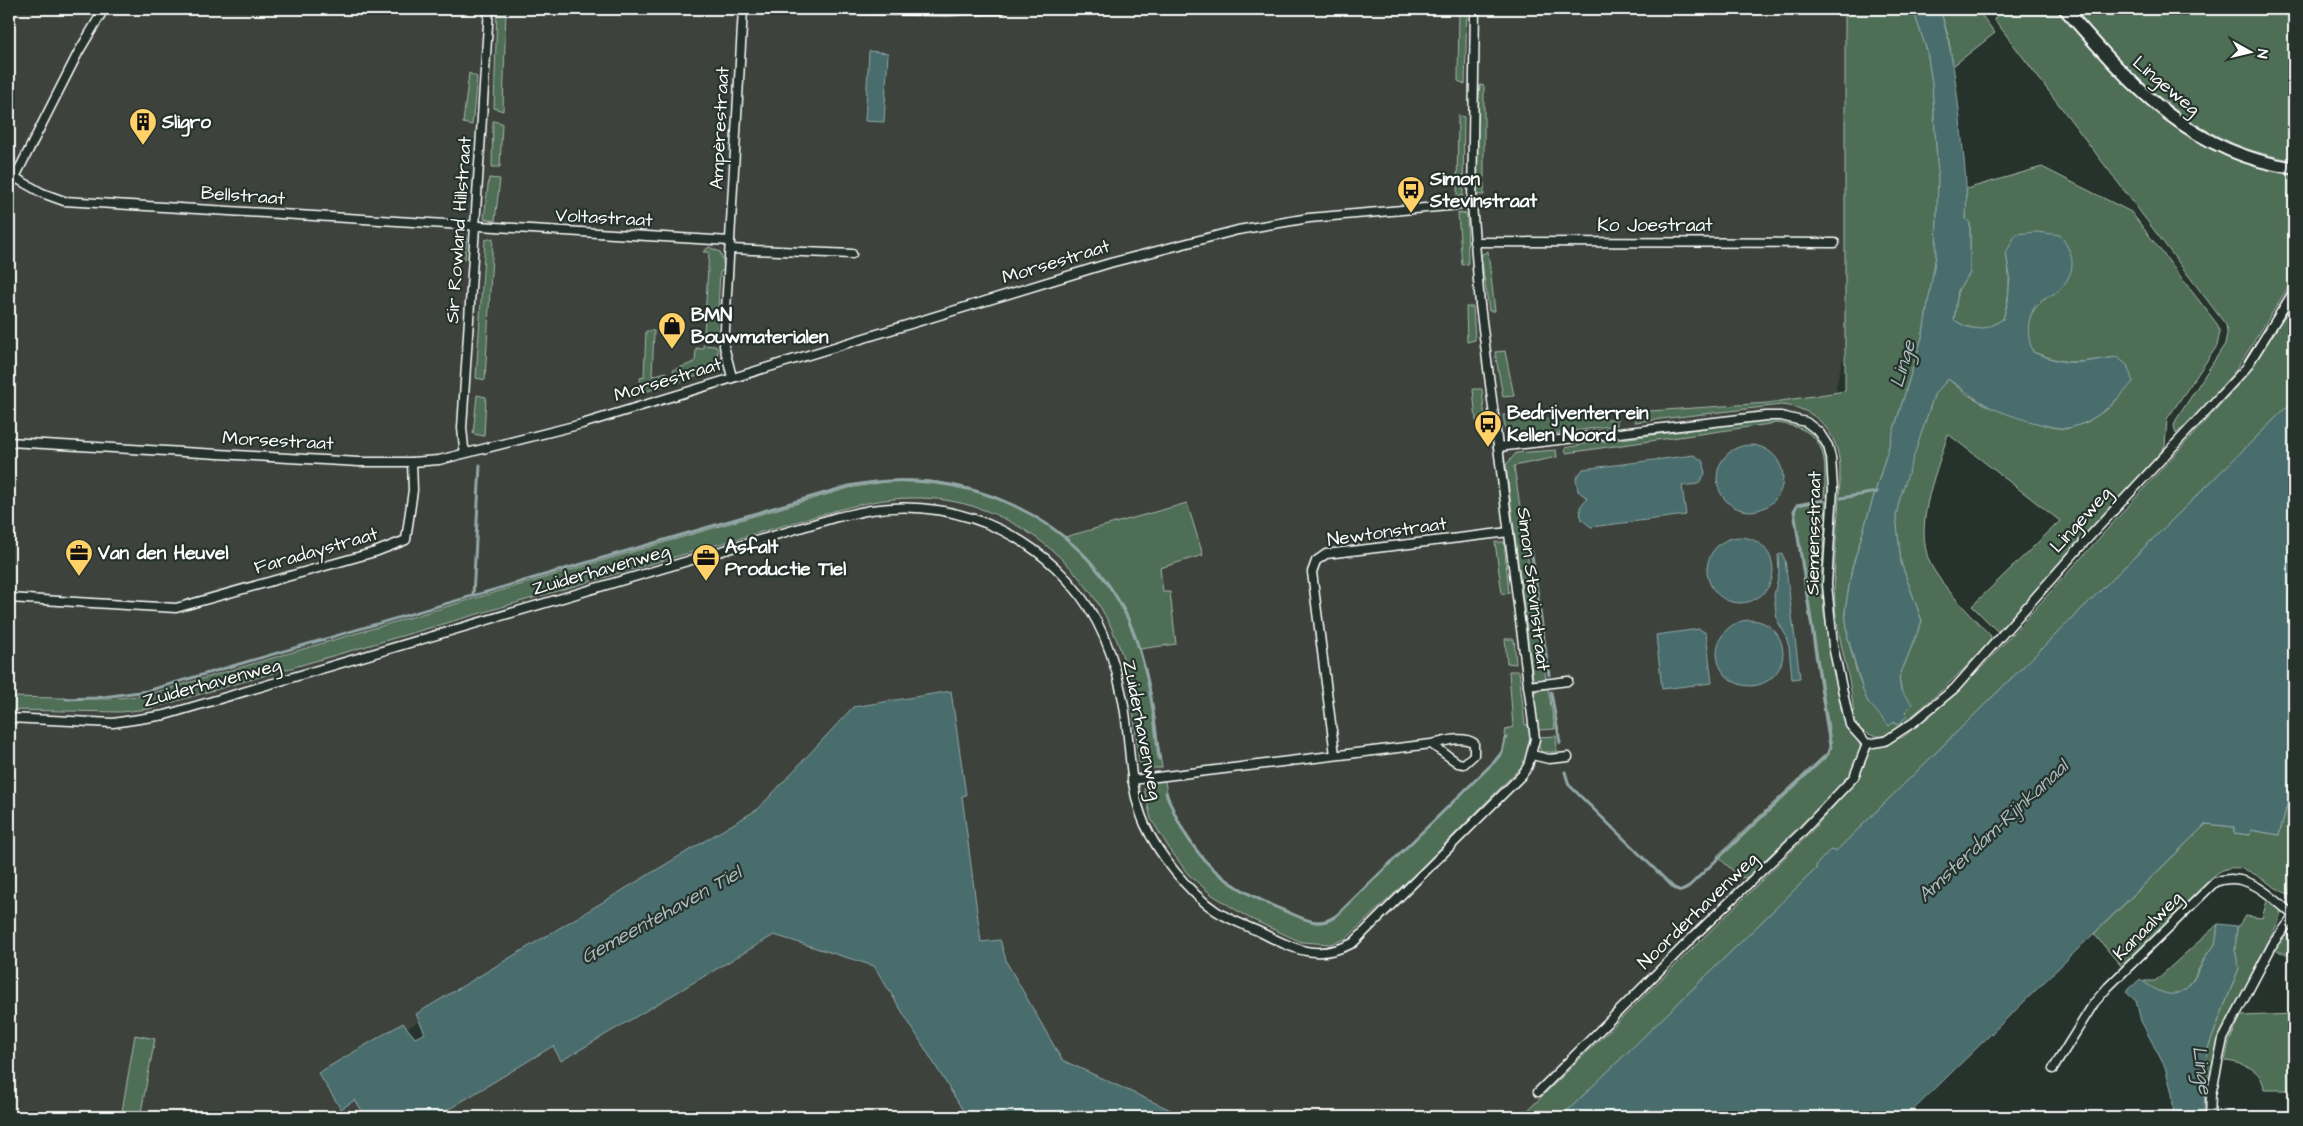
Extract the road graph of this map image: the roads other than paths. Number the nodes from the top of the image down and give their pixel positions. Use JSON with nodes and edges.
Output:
{"nodes":[{"id":1,"x":104,"y":9,"type":"edge"},
{"id":2,"x":488,"y":9,"type":"edge"},
{"id":3,"x":743,"y":9,"type":"edge"},
{"id":4,"x":799,"y":9,"type":"edge"},
{"id":5,"x":1001,"y":9,"type":"edge"},
{"id":6,"x":1475,"y":9,"type":"edge"},
{"id":7,"x":2065,"y":9,"type":"edge"},
{"id":8,"x":947,"y":10,"type":"edge"},
{"id":9,"x":2294,"y":168,"type":"edge"},
{"id":10,"x":14,"y":177,"type":"junction"},
{"id":11,"x":9,"y":189,"type":"edge"},
{"id":12,"x":1472,"y":204,"type":"junction"},
{"id":13,"x":476,"y":226,"type":"junction"},
{"id":14,"x":1474,"y":242,"type":"junction"},
{"id":15,"x":1836,"y":243,"type":"dead end"},
{"id":16,"x":730,"y":245,"type":"junction"},
{"id":17,"x":852,"y":254,"type":"dead end"},
{"id":18,"x":2294,"y":291,"type":"edge"},
{"id":19,"x":732,"y":377,"type":"junction"},
{"id":20,"x":9,"y":442,"type":"edge"},
{"id":21,"x":1498,"y":447,"type":"junction"},
{"id":22,"x":467,"y":452,"type":"junction"},
{"id":23,"x":412,"y":462,"type":"junction"},
{"id":24,"x":1509,"y":532,"type":"junction"},
{"id":25,"x":9,"y":598,"type":"edge"},
{"id":26,"x":1568,"y":681,"type":"dead end"},
{"id":27,"x":1528,"y":686,"type":"junction"},
{"id":28,"x":9,"y":718,"type":"edge"},
{"id":29,"x":1431,"y":744,"type":"junction"},
{"id":30,"x":1867,"y":744,"type":"junction"},
{"id":31,"x":1532,"y":755,"type":"junction"},
{"id":32,"x":1335,"y":756,"type":"junction"},
{"id":33,"x":1568,"y":757,"type":"dead end"},
{"id":34,"x":1132,"y":780,"type":"junction"},
{"id":35,"x":2294,"y":916,"type":"edge"},
{"id":36,"x":2053,"y":1069,"type":"dead end"},
{"id":37,"x":1538,"y":1092,"type":"dead end"},
{"id":38,"x":2210,"y":1117,"type":"edge"}],
"edges":[{"from":1,"to":10,"type":"street"},
{"from":2,"to":13,"type":"street","name":"Sir Rowland Hillstraat"},
{"from":3,"to":16,"type":"street","name":"Ampèrestraat"},
{"from":4,"to":8,"type":"street"},
{"from":5,"to":8,"type":"street"},
{"from":6,"to":12,"type":"street","name":"Simon Stevinstraat"},
{"from":7,"to":9,"type":"street","name":"Lingeweg"},
{"from":10,"to":11,"type":"street"},
{"from":10,"to":13,"type":"street","name":"Bellstraat"},
{"from":12,"to":14,"type":"street","name":"Simon Stevinstraat"},
{"from":12,"to":19,"type":"street","name":"Morsestraat"},
{"from":13,"to":16,"type":"street","name":"Voltastraat"},
{"from":13,"to":22,"type":"street","name":"Sir Rowland Hillstraat"},
{"from":14,"to":15,"type":"street","name":"Ko Joestraat"},
{"from":14,"to":21,"type":"street","name":"Simon Stevinstraat"},
{"from":16,"to":17,"type":"street"},
{"from":16,"to":19,"type":"street","name":"Ampèrestraat"},
{"from":18,"to":30,"type":"street","name":"Lingeweg"},
{"from":19,"to":22,"type":"street","name":"Morsestraat"},
{"from":20,"to":23,"type":"street","name":"Morsestraat"},
{"from":21,"to":24,"type":"street","name":"Simon Stevinstraat"},
{"from":21,"to":30,"type":"street","name":"Siemensstraat"},
{"from":22,"to":23,"type":"street","name":"Morsestraat"},
{"from":23,"to":25,"type":"street","name":"Faradaystraat"},
{"from":24,"to":27,"type":"street","name":"Simon Stevinstraat"},
{"from":24,"to":32,"type":"street","name":"Newtonstraat"},
{"from":26,"to":27,"type":"street"},
{"from":27,"to":31,"type":"street","name":"Simon Stevinstraat"},
{"from":28,"to":34,"type":"street","name":"Zuiderhavenweg"},
{"from":29,"to":29,"type":"street"},
{"from":29,"to":32,"type":"street"},
{"from":30,"to":37,"type":"street","name":"Noorderhavenweg"},
{"from":31,"to":33,"type":"street"},
{"from":31,"to":34,"type":"street","name":"Zuiderhavenweg"},
{"from":32,"to":34,"type":"street"},
{"from":35,"to":36,"type":"street","name":"Kanaalweg"},
{"from":35,"to":38,"type":"street"}]}
